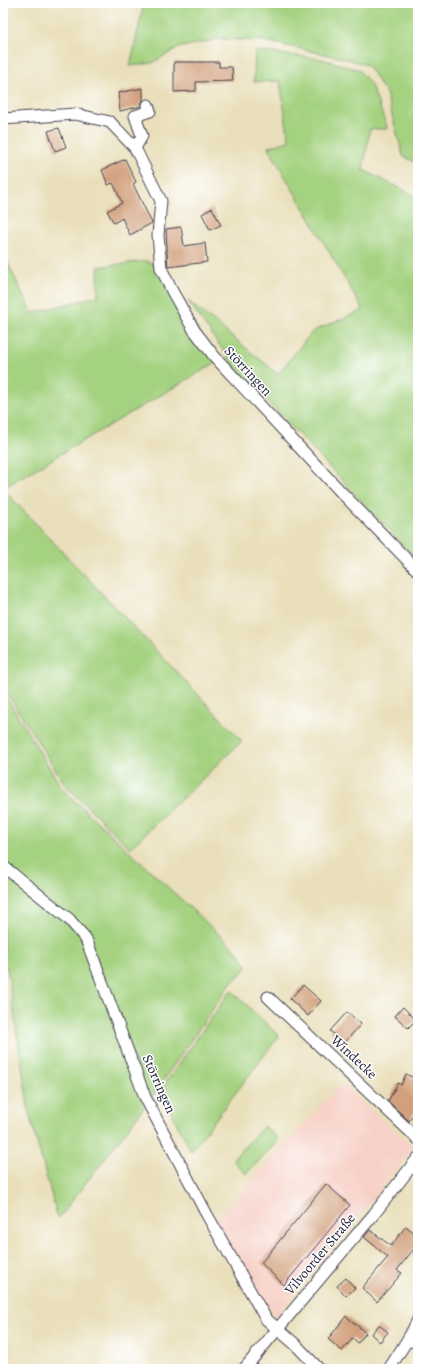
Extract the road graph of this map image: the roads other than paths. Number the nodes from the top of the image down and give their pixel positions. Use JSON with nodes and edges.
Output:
{"nodes":[{"id":1,"x":148,"y":105,"type":"dead end"},
{"id":2,"x":3,"y":119,"type":"edge"},
{"id":3,"x":135,"y":148,"type":"junction"},
{"id":4,"x":418,"y":571,"type":"edge"},
{"id":5,"x":3,"y":866,"type":"edge"},
{"id":6,"x":268,"y":998,"type":"dead end"},
{"id":7,"x":418,"y":1139,"type":"edge"},
{"id":8,"x":418,"y":1158,"type":"edge"},
{"id":9,"x":418,"y":1320,"type":"edge"},
{"id":10,"x":277,"y":1329,"type":"junction"},
{"id":11,"x":413,"y":1341,"type":"edge"},
{"id":12,"x":244,"y":1369,"type":"edge"},
{"id":13,"x":319,"y":1369,"type":"edge"},
{"id":14,"x":389,"y":1369,"type":"edge"}],
"edges":[{"from":1,"to":3,"type":"street"},
{"from":2,"to":3,"type":"street","name":"Störringen"},
{"from":3,"to":4,"type":"street","name":"Störringen"},
{"from":5,"to":10,"type":"street","name":"Störringen"},
{"from":6,"to":7,"type":"street","name":"Windecke"},
{"from":8,"to":10,"type":"street","name":"Vilvoorder Straße"},
{"from":9,"to":11,"type":"street"},
{"from":10,"to":12,"type":"street","name":"Vilvoorder Straße"},
{"from":10,"to":13,"type":"street","name":"Störringen"},
{"from":11,"to":14,"type":"street"}]}
